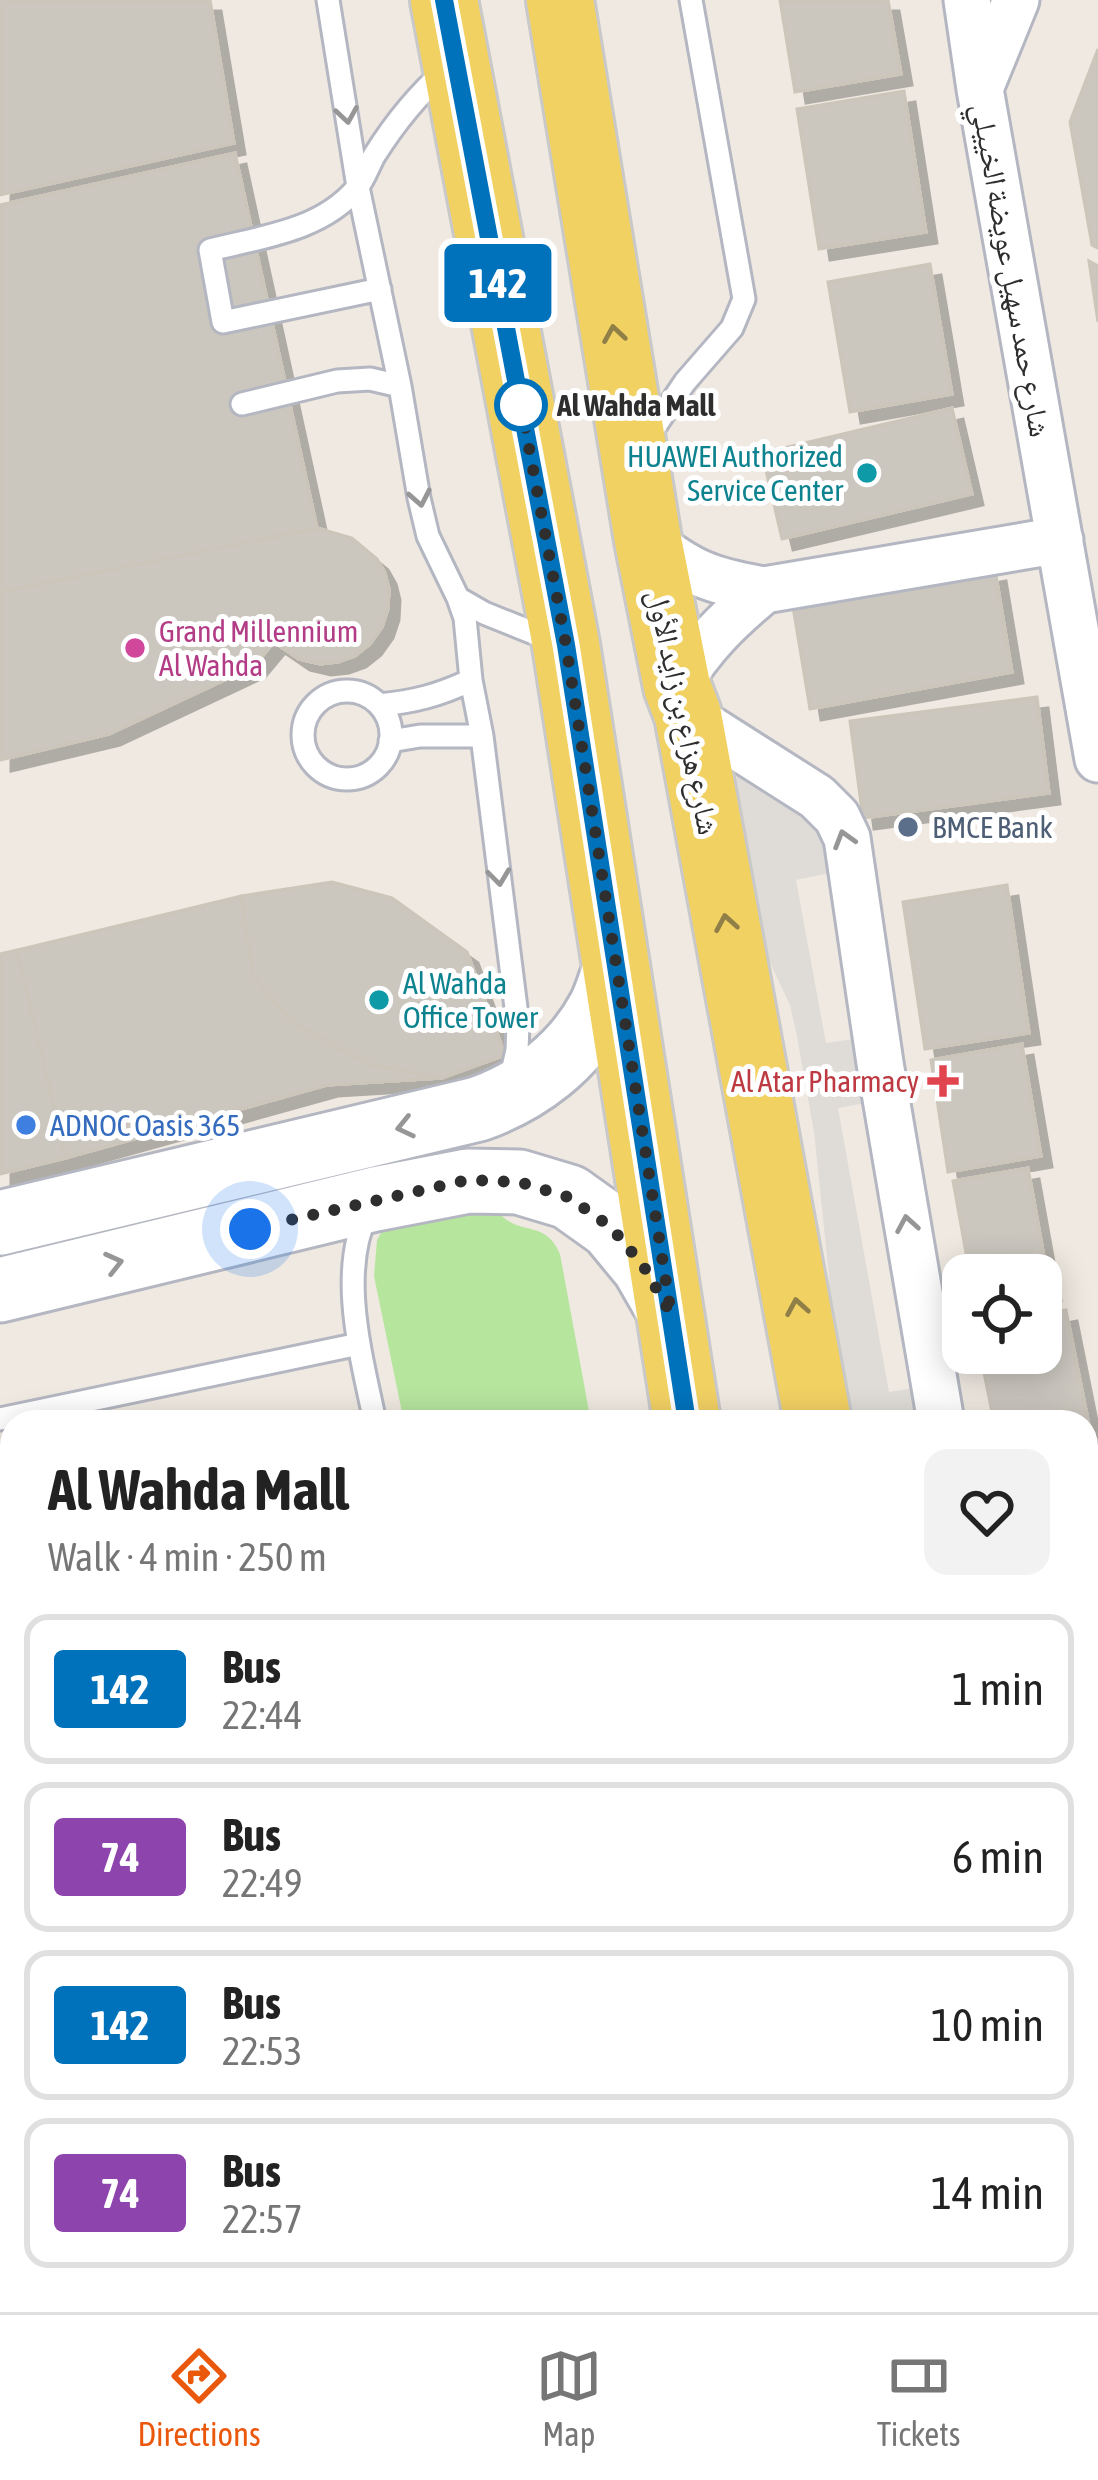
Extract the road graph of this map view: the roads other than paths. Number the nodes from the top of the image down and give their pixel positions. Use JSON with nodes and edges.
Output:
{"nodes":[{"id":1,"x":328,"y":0,"type":"edge"},
{"id":2,"x":560,"y":0,"type":"edge"},
{"id":3,"x":691,"y":0,"type":"edge"},
{"id":4,"x":967,"y":0,"type":"edge"},
{"id":5,"x":1016,"y":0,"type":"edge"},
{"id":6,"x":450,"y":30,"type":"edge"},
{"id":7,"x":980,"y":89,"type":"junction"},
{"id":8,"x":358,"y":187,"type":"junction"},
{"id":9,"x":380,"y":289,"type":"junction"},
{"id":10,"x":400,"y":386,"type":"junction"},
{"id":11,"x":242,"y":404,"type":"dead end"},
{"id":12,"x":634,"y":458,"type":"junction"},
{"id":13,"x":648,"y":540,"type":"junction"},
{"id":14,"x":1060,"y":541,"type":"junction"},
{"id":15,"x":764,"y":590,"type":"junction"},
{"id":16,"x":458,"y":598,"type":"junction"},
{"id":17,"x":566,"y":645,"type":"junction"},
{"id":18,"x":471,"y":680,"type":"junction"},
{"id":19,"x":682,"y":700,"type":"junction"},
{"id":20,"x":379,"y":705,"type":"junction"},
{"id":21,"x":482,"y":736,"type":"junction"},
{"id":22,"x":390,"y":741,"type":"junction"},
{"id":23,"x":1098,"y":759,"type":"edge"},
{"id":24,"x":616,"y":964,"type":"junction"},
{"id":25,"x":501,"y":1101,"type":"junction"},
{"id":26,"x":375,"y":1199,"type":"junction"},
{"id":27,"x":0,"y":1223,"type":"edge"},
{"id":28,"x":0,"y":1290,"type":"edge"},
{"id":29,"x":671,"y":1314,"type":"junction"},
{"id":30,"x":359,"y":1344,"type":"junction"},
{"id":31,"x":39,"y":1410,"type":"edge"},
{"id":32,"x":373,"y":1410,"type":"edge"},
{"id":33,"x":685,"y":1410,"type":"edge"},
{"id":34,"x":816,"y":1410,"type":"edge"},
{"id":35,"x":939,"y":1410,"type":"edge"}],
"edges":[{"from":1,"to":8,"type":"lane","one_way":true},
{"from":12,"to":2,"type":"main road","name":"شارع هزاع بن زايد الأول","one_way":true},
{"from":3,"to":12,"type":"lane"},
{"from":4,"to":7,"type":"street","name":"شارع حمد سهيل عويضة الخييلي"},
{"from":5,"to":7,"type":"street"},
{"from":6,"to":8,"type":"lane"},
{"from":6,"to":17,"type":"main road"},
{"from":7,"to":14,"type":"street","name":"شارع حمد سهيل عويضة الخييلي"},
{"from":8,"to":9,"type":"lane"},
{"from":8,"to":9,"type":"lane"},
{"from":9,"to":10,"type":"lane"},
{"from":10,"to":11,"type":"lane"},
{"from":10,"to":16,"type":"lane","one_way":true},
{"from":12,"to":13,"type":"main road","name":"شارع هزاع بن زايد الأول"},
{"from":13,"to":15,"type":"street"},
{"from":13,"to":19,"type":"main road","name":"شارع هزاع بن زايد الأول"},
{"from":14,"to":15,"type":"street"},
{"from":14,"to":23,"type":"street","name":"شارع حمد سهيل عويضة الخييلي"},
{"from":15,"to":19,"type":"street"},
{"from":16,"to":17,"type":"lane"},
{"from":16,"to":18,"type":"lane"},
{"from":17,"to":24,"type":"main road"},
{"from":18,"to":20,"type":"lane"},
{"from":18,"to":21,"type":"lane"},
{"from":34,"to":19,"type":"main road","name":"شارع هزاع بن زايد الأول","one_way":true},
{"from":35,"to":19,"type":"street","one_way":true},
{"from":20,"to":22,"type":"lane"},
{"from":20,"to":22,"type":"lane"},
{"from":21,"to":22,"type":"lane"},
{"from":21,"to":25,"type":"lane","one_way":true},
{"from":24,"to":25,"type":"street"},
{"from":24,"to":29,"type":"main road"},
{"from":25,"to":27,"type":"street","one_way":true},
{"from":28,"to":26,"type":"street","one_way":true},
{"from":26,"to":29,"type":"street"},
{"from":26,"to":30,"type":"lane"},
{"from":29,"to":33,"type":"main road"},
{"from":30,"to":31,"type":"lane"},
{"from":30,"to":32,"type":"lane"}]}
